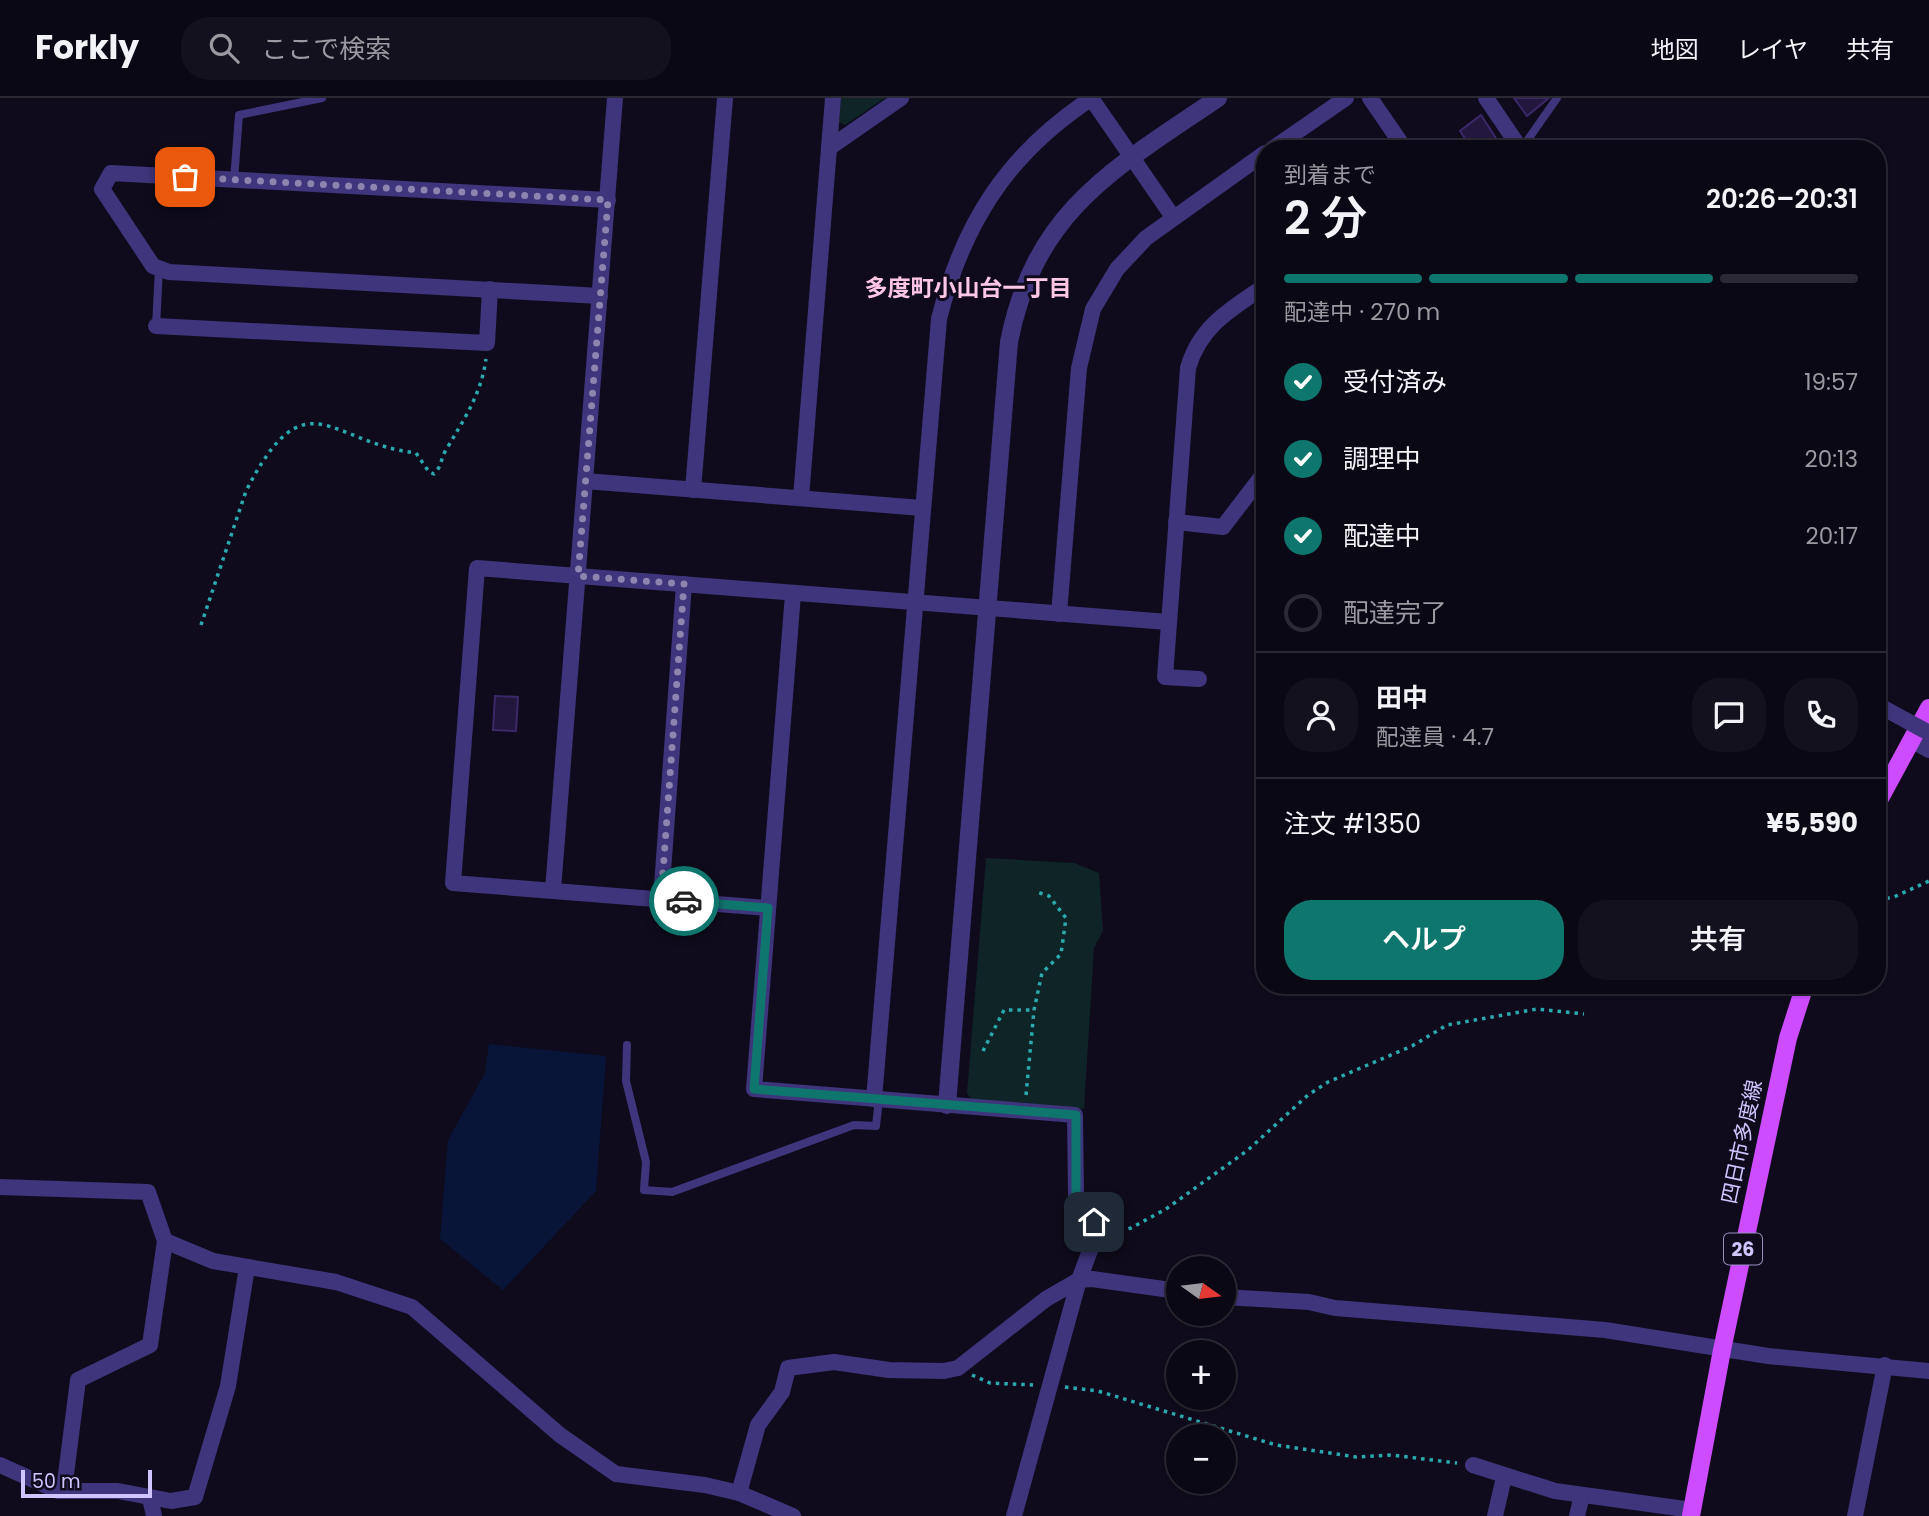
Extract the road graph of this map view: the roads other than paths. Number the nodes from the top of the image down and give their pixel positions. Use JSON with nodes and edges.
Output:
{"nodes":[{"id":1,"x":322,"y":98,"type":"edge"},
{"id":2,"x":615,"y":98,"type":"edge"},
{"id":3,"x":725,"y":98,"type":"edge"},
{"id":4,"x":833,"y":98,"type":"edge"},
{"id":5,"x":901,"y":98,"type":"edge"},
{"id":6,"x":1092,"y":98,"type":"edge"},
{"id":7,"x":1218,"y":98,"type":"edge"},
{"id":8,"x":1346,"y":98,"type":"edge"},
{"id":9,"x":1370,"y":98,"type":"edge"},
{"id":10,"x":1486,"y":98,"type":"edge"},
{"id":11,"x":1557,"y":98,"type":"edge"},
{"id":12,"x":1290,"y":140,"type":"edge"},
{"id":13,"x":1399,"y":140,"type":"edge"},
{"id":14,"x":1512,"y":140,"type":"edge"},
{"id":15,"x":1528,"y":140,"type":"edge"},
{"id":16,"x":829,"y":148,"type":"junction"},
{"id":17,"x":1132,"y":157,"type":"junction"},
{"id":18,"x":1256,"y":159,"type":"edge"},
{"id":19,"x":234,"y":180,"type":"junction"},
{"id":20,"x":608,"y":200,"type":"junction"},
{"id":21,"x":1173,"y":217,"type":"junction"},
{"id":22,"x":159,"y":268,"type":"junction"},
{"id":23,"x":490,"y":289,"type":"junction"},
{"id":24,"x":1256,"y":292,"type":"edge"},
{"id":25,"x":600,"y":296,"type":"junction"},
{"id":26,"x":156,"y":326,"type":"joint"},
{"id":27,"x":585,"y":481,"type":"junction"},
{"id":28,"x":1256,"y":484,"type":"edge"},
{"id":29,"x":693,"y":490,"type":"junction"},
{"id":30,"x":801,"y":498,"type":"junction"},
{"id":31,"x":922,"y":508,"type":"junction"},
{"id":32,"x":1176,"y":522,"type":"junction"},
{"id":33,"x":578,"y":576,"type":"junction"},
{"id":34,"x":684,"y":584,"type":"junction"},
{"id":35,"x":793,"y":594,"type":"junction"},
{"id":36,"x":915,"y":603,"type":"junction"},
{"id":37,"x":988,"y":608,"type":"junction"},
{"id":38,"x":1059,"y":614,"type":"junction"},
{"id":39,"x":1168,"y":622,"type":"junction"},
{"id":40,"x":1199,"y":679,"type":"dead end"},
{"id":41,"x":1929,"y":708,"type":"edge"},
{"id":42,"x":1886,"y":709,"type":"edge"},
{"id":43,"x":1929,"y":733,"type":"edge"},
{"id":44,"x":1911,"y":740,"type":"junction"},
{"id":45,"x":1929,"y":750,"type":"edge"},
{"id":46,"x":1886,"y":787,"type":"edge"},
{"id":47,"x":553,"y":890,"type":"junction"},
{"id":48,"x":661,"y":899,"type":"junction"},
{"id":49,"x":768,"y":908,"type":"junction"},
{"id":50,"x":1802,"y":994,"type":"edge"},
{"id":51,"x":627,"y":1045,"type":"dead end"},
{"id":52,"x":876,"y":1099,"type":"junction"},
{"id":53,"x":947,"y":1105,"type":"junction"},
{"id":54,"x":0,"y":1188,"type":"edge"},
{"id":55,"x":165,"y":1241,"type":"junction"},
{"id":56,"x":247,"y":1267,"type":"junction"},
{"id":57,"x":1079,"y":1280,"type":"junction"},
{"id":58,"x":1166,"y":1289,"type":"edge"},
{"id":59,"x":1236,"y":1298,"type":"edge"},
{"id":60,"x":1722,"y":1350,"type":"junction"},
{"id":61,"x":1885,"y":1366,"type":"junction"},
{"id":62,"x":1929,"y":1371,"type":"edge"},
{"id":63,"x":0,"y":1465,"type":"edge"},
{"id":64,"x":1473,"y":1465,"type":"road end"},
{"id":65,"x":1504,"y":1477,"type":"junction"},
{"id":66,"x":64,"y":1490,"type":"junction"},
{"id":67,"x":738,"y":1493,"type":"junction"},
{"id":68,"x":1582,"y":1495,"type":"junction"},
{"id":69,"x":150,"y":1497,"type":"junction"},
{"id":70,"x":1692,"y":1513,"type":"edge"},
{"id":71,"x":153,"y":1516,"type":"edge"},
{"id":72,"x":793,"y":1516,"type":"edge"},
{"id":73,"x":1014,"y":1516,"type":"edge"},
{"id":74,"x":1495,"y":1516,"type":"edge"},
{"id":75,"x":1577,"y":1516,"type":"edge"},
{"id":76,"x":1855,"y":1516,"type":"edge"}],
"edges":[{"from":1,"to":19,"type":"lane"},
{"from":2,"to":20,"type":"street"},
{"from":3,"to":29,"type":"street"},
{"from":4,"to":16,"type":"street"},
{"from":5,"to":16,"type":"street"},
{"from":6,"to":17,"type":"street"},
{"from":6,"to":31,"type":"street"},
{"from":7,"to":17,"type":"street"},
{"from":8,"to":12,"type":"street"},
{"from":9,"to":13,"type":"street"},
{"from":10,"to":14,"type":"street"},
{"from":11,"to":15,"type":"lane"},
{"from":16,"to":30,"type":"street"},
{"from":17,"to":21,"type":"street"},
{"from":17,"to":37,"type":"street"},
{"from":18,"to":21,"type":"street"},
{"from":19,"to":20,"type":"street"},
{"from":19,"to":22,"type":"street"},
{"from":20,"to":25,"type":"street"},
{"from":21,"to":38,"type":"street"},
{"from":22,"to":23,"type":"street"},
{"from":22,"to":26,"type":"lane"},
{"from":23,"to":25,"type":"street"},
{"from":23,"to":26,"type":"street"},
{"from":24,"to":32,"type":"street"},
{"from":25,"to":27,"type":"street"},
{"from":27,"to":29,"type":"street"},
{"from":27,"to":33,"type":"street"},
{"from":28,"to":32,"type":"street"},
{"from":29,"to":30,"type":"street"},
{"from":30,"to":31,"type":"street"},
{"from":31,"to":36,"type":"street"},
{"from":32,"to":39,"type":"street"},
{"from":33,"to":34,"type":"street"},
{"from":33,"to":47,"type":"street"},
{"from":33,"to":47,"type":"street"},
{"from":34,"to":35,"type":"street"},
{"from":34,"to":48,"type":"street"},
{"from":35,"to":36,"type":"street"},
{"from":35,"to":49,"type":"street"},
{"from":36,"to":37,"type":"street"},
{"from":36,"to":52,"type":"street"},
{"from":37,"to":38,"type":"street"},
{"from":37,"to":53,"type":"street"},
{"from":38,"to":39,"type":"street"},
{"from":39,"to":40,"type":"street"},
{"from":41,"to":44,"type":"main road"},
{"from":42,"to":43,"type":"street","bridge":true},
{"from":44,"to":45,"type":"street"},
{"from":44,"to":46,"type":"main road"},
{"from":47,"to":48,"type":"street"},
{"from":48,"to":49,"type":"street"},
{"from":49,"to":52,"type":"street"},
{"from":50,"to":60,"type":"main road","name":"四日市多度線","number":"26"},
{"from":51,"to":52,"type":"lane"},
{"from":52,"to":53,"type":"street"},
{"from":53,"to":57,"type":"street"},
{"from":54,"to":55,"type":"street"},
{"from":55,"to":56,"type":"street"},
{"from":55,"to":66,"type":"street"},
{"from":56,"to":67,"type":"street"},
{"from":56,"to":69,"type":"street"},
{"from":57,"to":58,"type":"street"},
{"from":57,"to":67,"type":"street"},
{"from":57,"to":73,"type":"street"},
{"from":59,"to":60,"type":"street"},
{"from":60,"to":61,"type":"street"},
{"from":60,"to":70,"type":"main road","name":"四日市多度線","number":"26"},
{"from":61,"to":62,"type":"street"},
{"from":61,"to":76,"type":"street"},
{"from":63,"to":66,"type":"street"},
{"from":64,"to":65,"type":"street"},
{"from":65,"to":68,"type":"street"},
{"from":65,"to":74,"type":"street"},
{"from":66,"to":69,"type":"street"},
{"from":67,"to":72,"type":"street"},
{"from":68,"to":70,"type":"street"},
{"from":68,"to":75,"type":"street"},
{"from":69,"to":71,"type":"street"}]}
